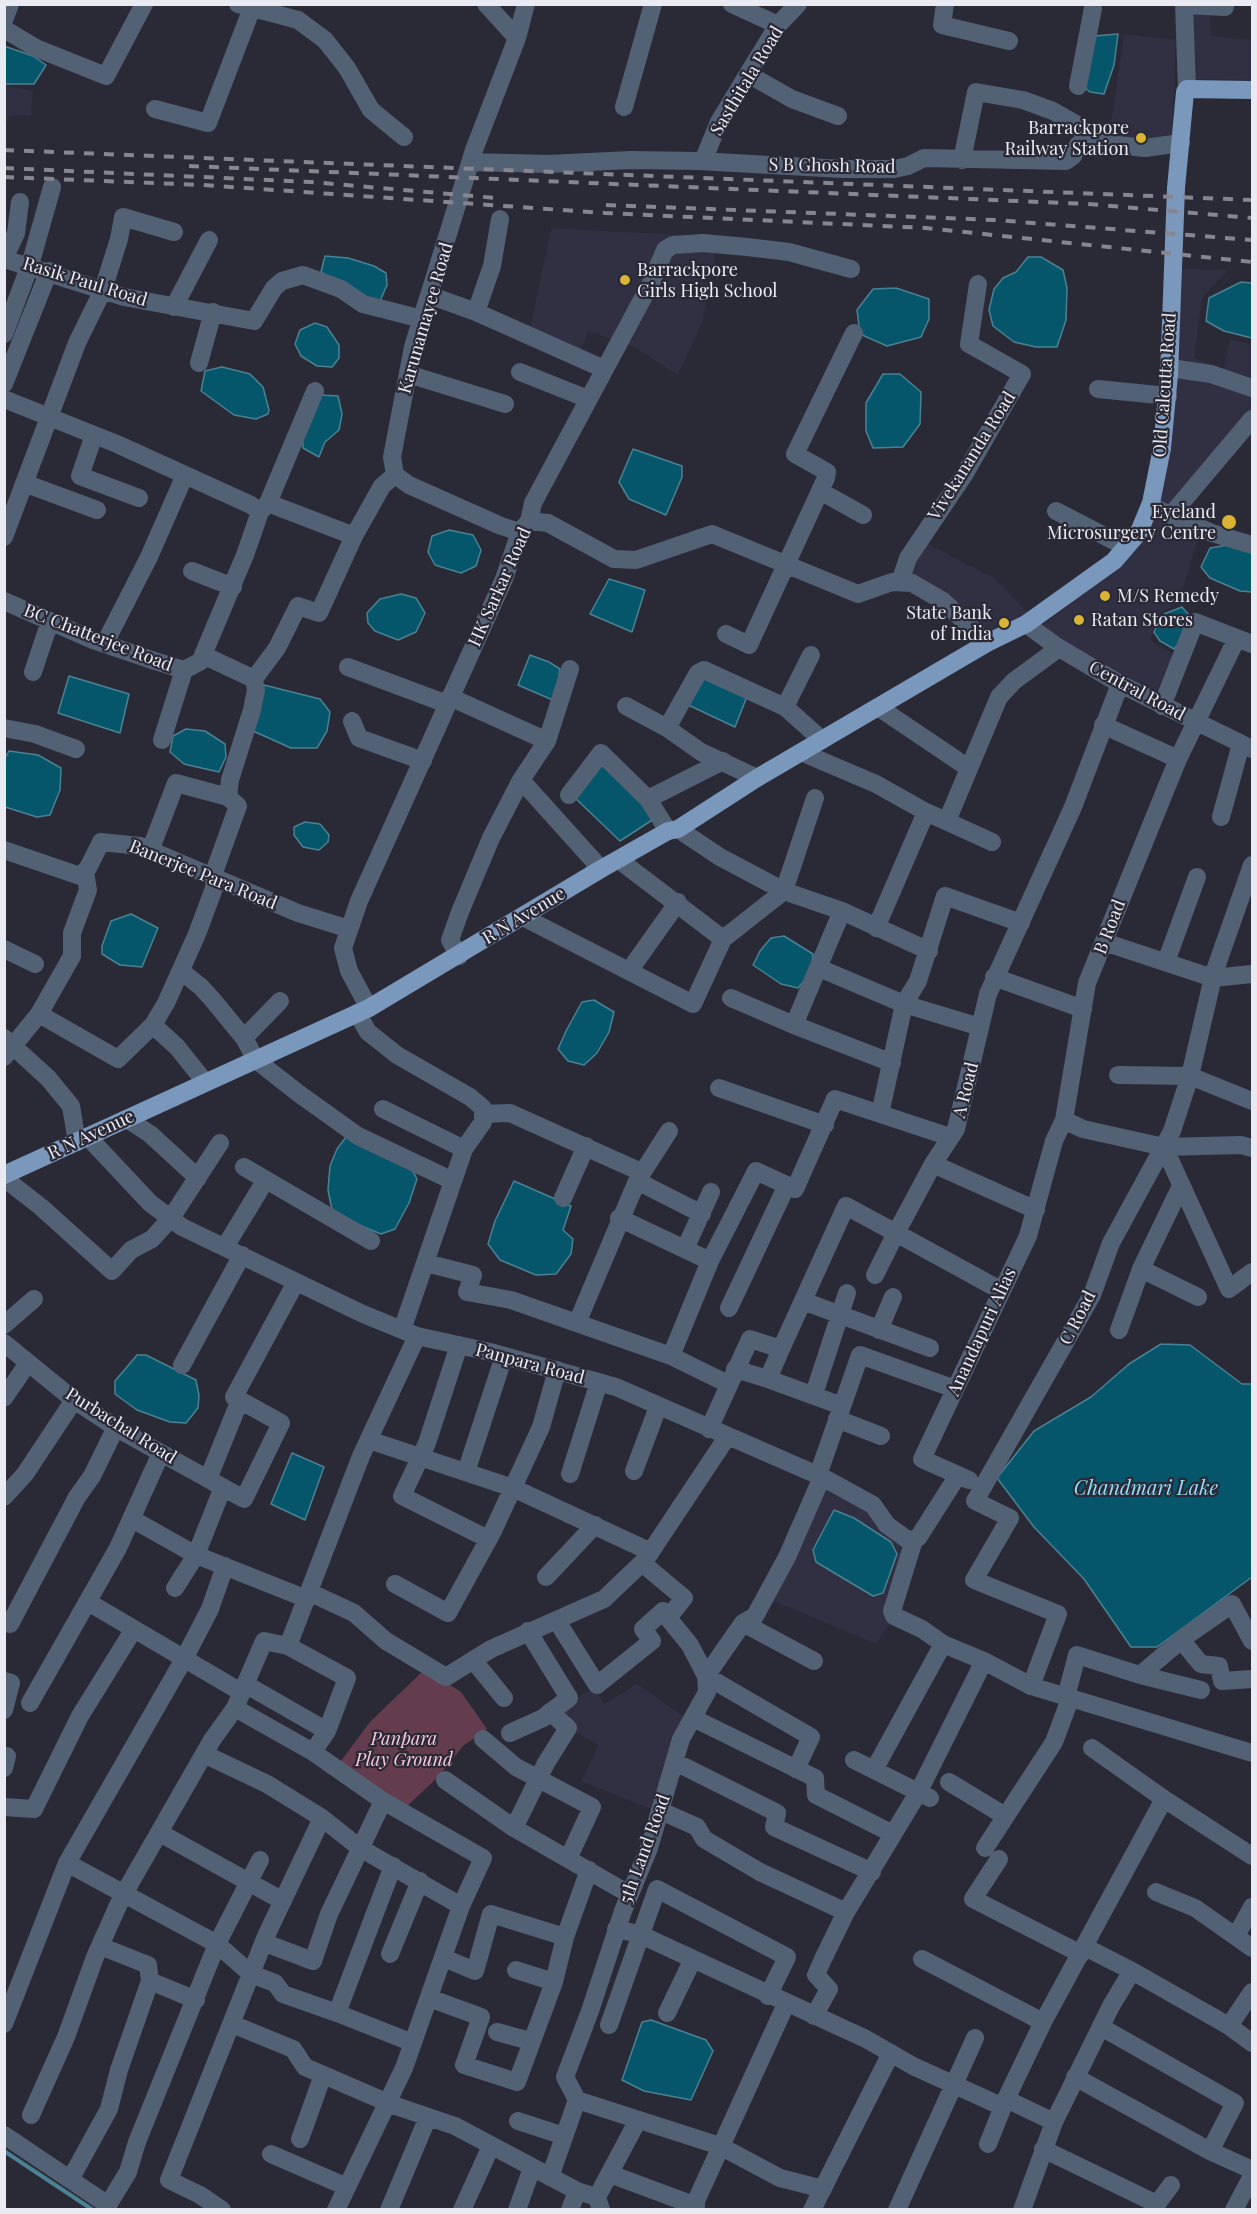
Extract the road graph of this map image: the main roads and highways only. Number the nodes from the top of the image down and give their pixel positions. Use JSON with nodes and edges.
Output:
{"nodes":[{"id":1,"x":1252,"y":90,"type":"edge"},
{"id":2,"x":1026,"y":624,"type":"joint"},
{"id":3,"x":4,"y":1177,"type":"edge"}],
"edges":[{"from":1,"to":2,"type":"main road","name":"Old Calcutta Road"},
{"from":2,"to":3,"type":"main road","name":"R N Avenue"}]}
